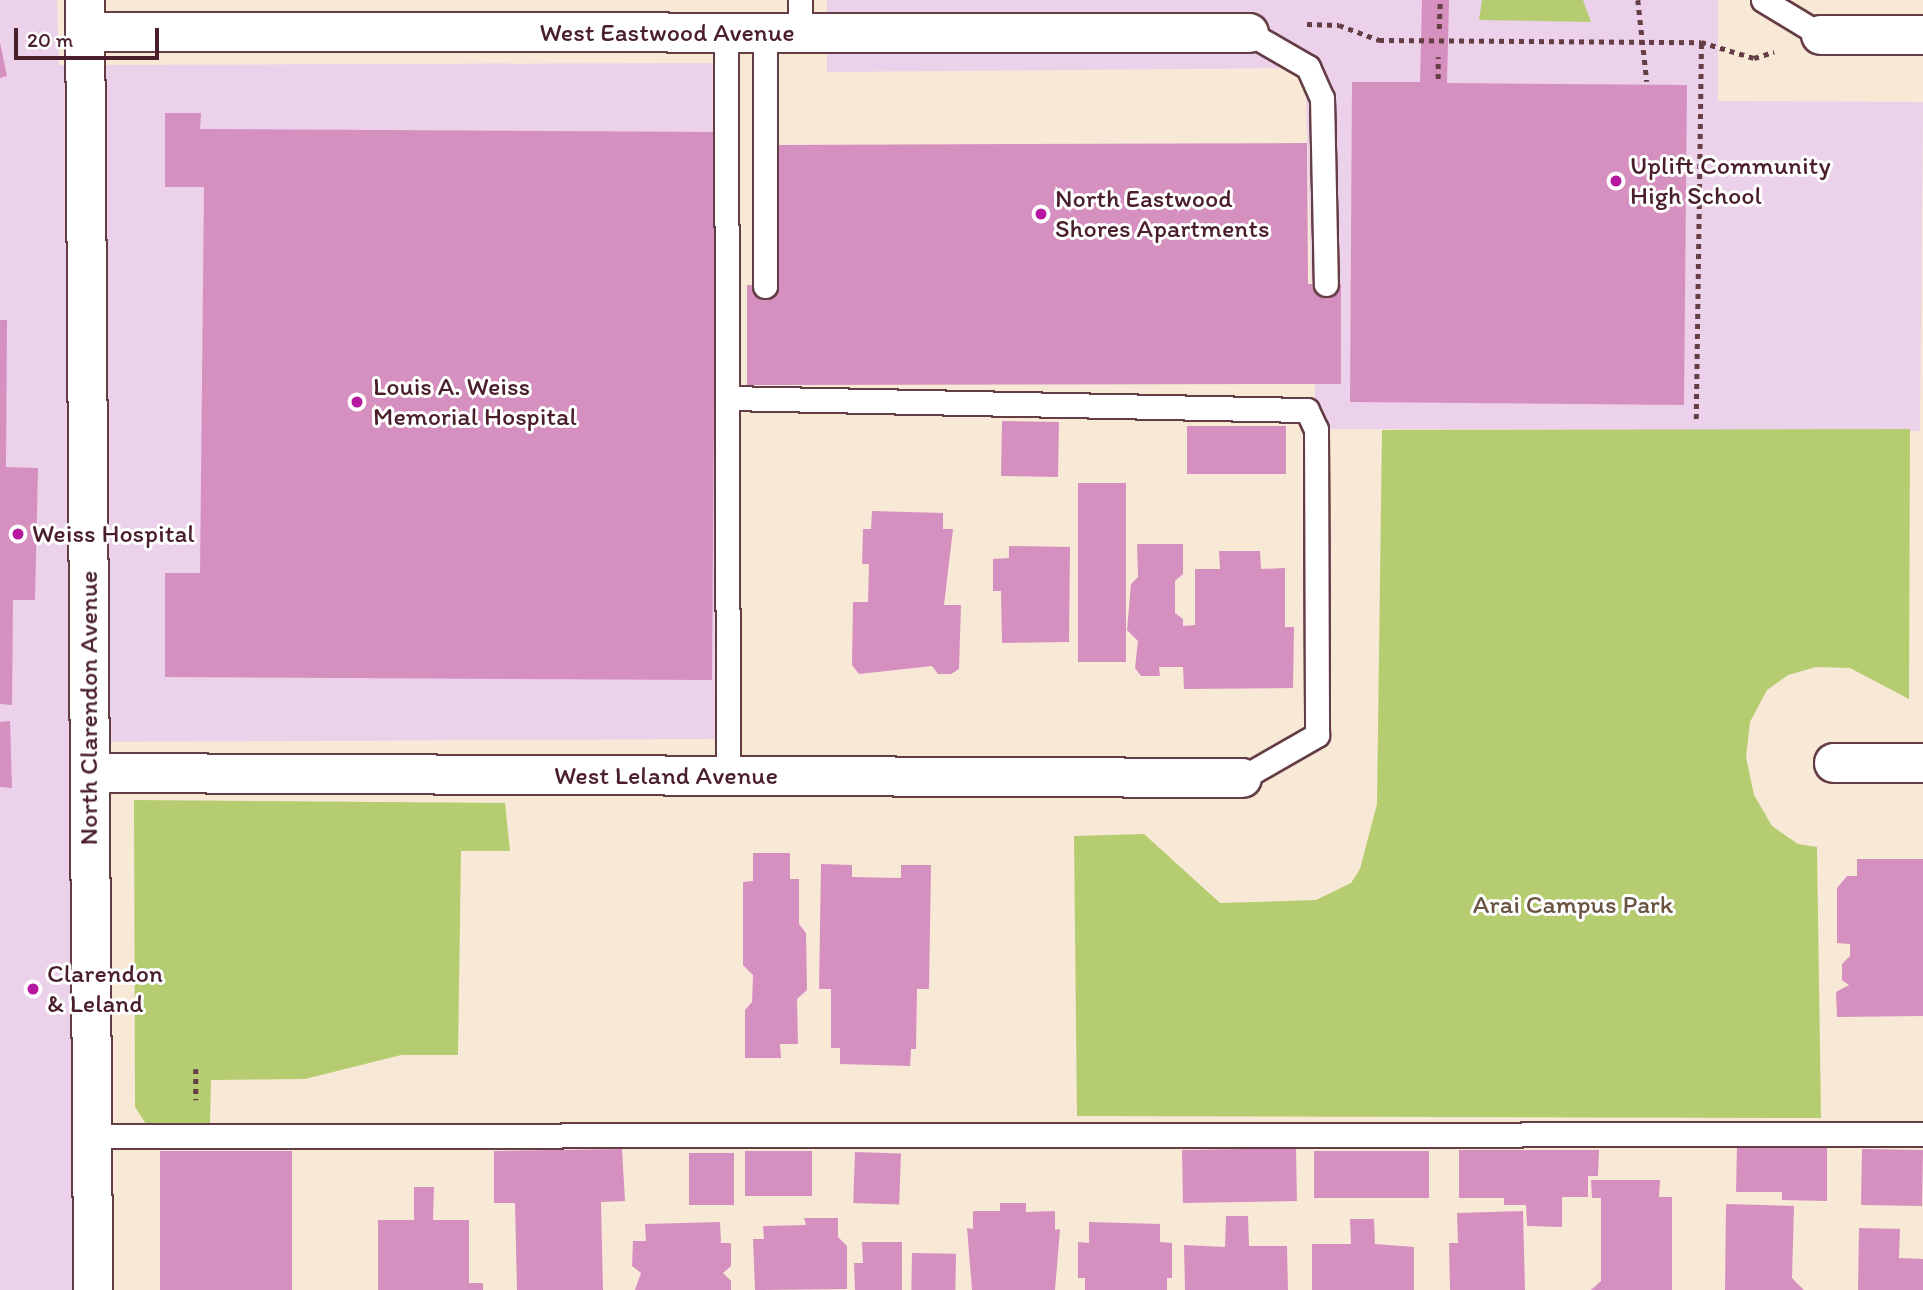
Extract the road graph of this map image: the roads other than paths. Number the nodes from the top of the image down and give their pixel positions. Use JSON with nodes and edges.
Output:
{"nodes":[{"id":1,"x":1763,"y":0,"type":"edge"},
{"id":2,"x":85,"y":16,"type":"edge"},
{"id":3,"x":788,"y":22,"type":"edge"},
{"id":4,"x":726,"y":32,"type":"junction"},
{"id":5,"x":1249,"y":33,"type":"joint"},
{"id":6,"x":1821,"y":35,"type":"joint"},
{"id":7,"x":1923,"y":35,"type":"edge"},
{"id":8,"x":1326,"y":284,"type":"dead end"},
{"id":9,"x":765,"y":286,"type":"dead end"},
{"id":10,"x":727,"y":398,"type":"junction"},
{"id":11,"x":1834,"y":763,"type":"dead end"},
{"id":12,"x":1923,"y":763,"type":"edge"},
{"id":13,"x":90,"y":773,"type":"junction"},
{"id":14,"x":728,"y":776,"type":"junction"},
{"id":15,"x":1242,"y":778,"type":"joint"},
{"id":16,"x":1923,"y":1134,"type":"edge"},
{"id":17,"x":92,"y":1136,"type":"junction"},
{"id":18,"x":93,"y":1290,"type":"edge"}],
"edges":[{"from":1,"to":6,"type":"lane"},
{"from":2,"to":4,"type":"street","name":"West Eastwood Avenue"},
{"from":2,"to":13,"type":"street","name":"North Clarendon Avenue"},
{"from":3,"to":4,"type":"street","name":"West Eastwood Avenue"},
{"from":3,"to":5,"type":"street","name":"West Eastwood Avenue"},
{"from":3,"to":9,"type":"lane"},
{"from":4,"to":10,"type":"lane"},
{"from":5,"to":8,"type":"lane"},
{"from":6,"to":7,"type":"street"},
{"from":10,"to":14,"type":"lane"},
{"from":10,"to":15,"type":"lane"},
{"from":11,"to":12,"type":"street"},
{"from":13,"to":14,"type":"street","name":"West Leland Avenue"},
{"from":13,"to":17,"type":"street","name":"North Clarendon Avenue"},
{"from":14,"to":15,"type":"street","name":"West Leland Avenue"},
{"from":16,"to":17,"type":"lane"},
{"from":17,"to":18,"type":"street","name":"North Clarendon Avenue"}]}
